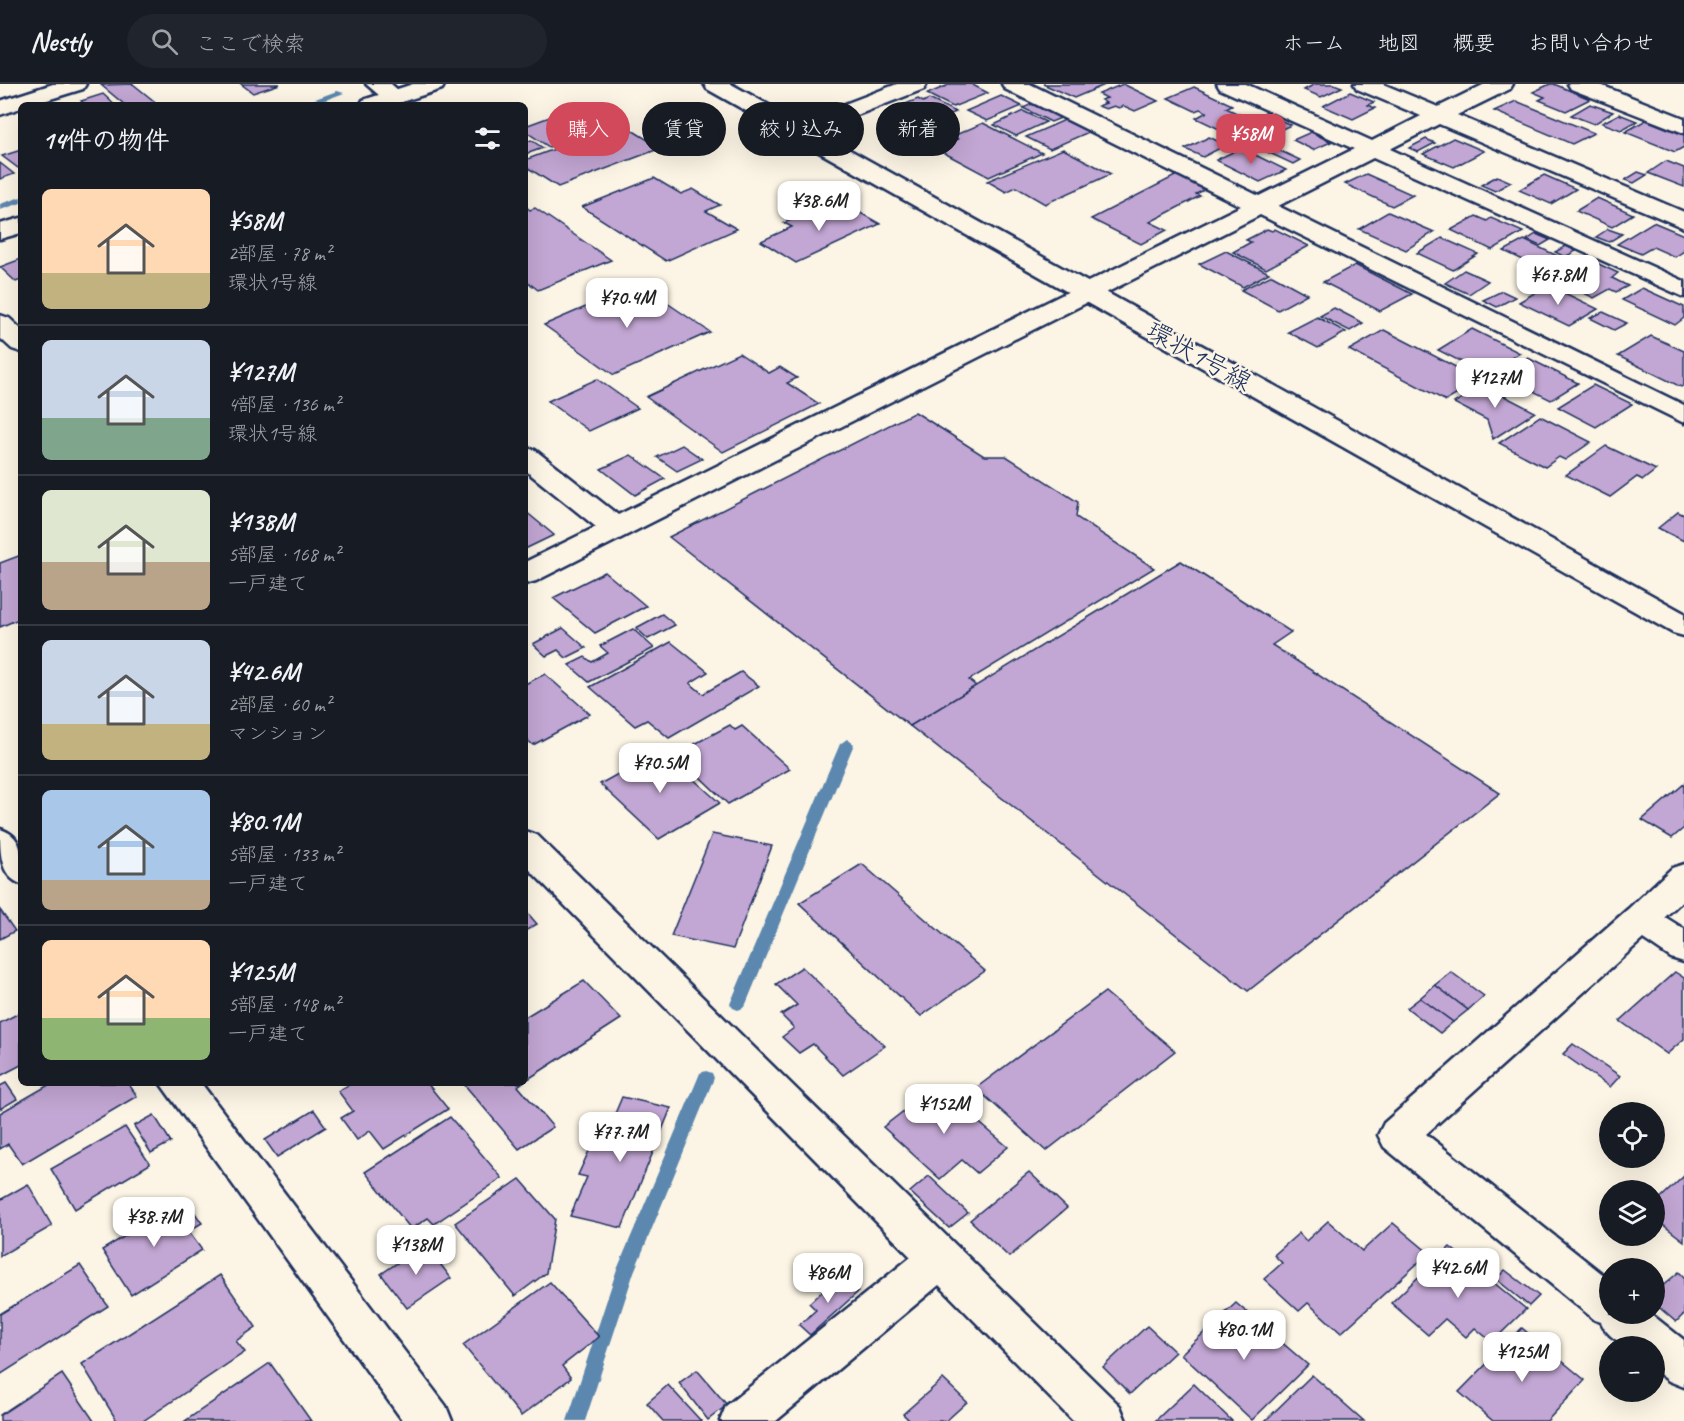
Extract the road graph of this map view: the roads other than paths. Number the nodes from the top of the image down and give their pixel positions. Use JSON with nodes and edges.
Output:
{"nodes":[{"id":1,"x":73,"y":84,"type":"edge"},
{"id":2,"x":377,"y":84,"type":"edge"},
{"id":3,"x":434,"y":84,"type":"edge"},
{"id":4,"x":715,"y":84,"type":"edge"},
{"id":5,"x":916,"y":84,"type":"edge"},
{"id":6,"x":1013,"y":84,"type":"edge"},
{"id":7,"x":1228,"y":84,"type":"edge"},
{"id":8,"x":1365,"y":84,"type":"edge"},
{"id":9,"x":1502,"y":84,"type":"edge"},
{"id":10,"x":1579,"y":84,"type":"edge"},
{"id":11,"x":395,"y":97,"type":"junction"},
{"id":12,"x":18,"y":102,"type":"edge"},
{"id":13,"x":18,"y":102,"type":"edge"},
{"id":14,"x":380,"y":102,"type":"edge"},
{"id":15,"x":747,"y":102,"type":"edge"},
{"id":16,"x":864,"y":104,"type":"edge"},
{"id":17,"x":0,"y":108,"type":"edge"},
{"id":18,"x":1439,"y":116,"type":"junction"},
{"id":19,"x":1684,"y":126,"type":"edge"},
{"id":20,"x":1372,"y":149,"type":"junction"},
{"id":21,"x":844,"y":156,"type":"edge"},
{"id":22,"x":1258,"y":204,"type":"junction"},
{"id":23,"x":1684,"y":221,"type":"edge"},
{"id":24,"x":18,"y":226,"type":"edge"},
{"id":25,"x":0,"y":232,"type":"edge"},
{"id":26,"x":1684,"y":290,"type":"edge"},
{"id":27,"x":1089,"y":293,"type":"junction"},
{"id":28,"x":0,"y":323,"type":"edge"},
{"id":29,"x":18,"y":341,"type":"edge"},
{"id":30,"x":1684,"y":415,"type":"edge"},
{"id":31,"x":528,"y":458,"type":"edge"},
{"id":32,"x":616,"y":528,"type":"junction"},
{"id":33,"x":528,"y":572,"type":"edge"},
{"id":34,"x":1684,"y":626,"type":"edge"},
{"id":35,"x":18,"y":832,"type":"edge"},
{"id":36,"x":0,"y":842,"type":"edge"},
{"id":37,"x":528,"y":847,"type":"edge"},
{"id":38,"x":18,"y":867,"type":"edge"},
{"id":39,"x":1684,"y":877,"type":"edge"},
{"id":40,"x":1641,"y":919,"type":"junction"},
{"id":41,"x":1684,"y":948,"type":"edge"},
{"id":42,"x":181,"y":1086,"type":"edge"},
{"id":43,"x":941,"y":1258,"type":"junction"},
{"id":44,"x":1599,"y":1297,"type":"edge"},
{"id":45,"x":1631,"y":1324,"type":"edge"},
{"id":46,"x":1684,"y":1367,"type":"edge"},
{"id":47,"x":430,"y":1421,"type":"edge"},
{"id":48,"x":742,"y":1421,"type":"edge"},
{"id":49,"x":1104,"y":1421,"type":"edge"}],
"edges":[{"from":1,"to":13,"type":"street"},
{"from":2,"to":11,"type":"street"},
{"from":3,"to":11,"type":"street"},
{"from":4,"to":15,"type":"street","name":"環状1号線"},
{"from":5,"to":16,"type":"street"},
{"from":6,"to":22,"type":"street"},
{"from":7,"to":20,"type":"street"},
{"from":8,"to":18,"type":"street"},
{"from":9,"to":18,"type":"street"},
{"from":10,"to":19,"type":"street"},
{"from":11,"to":14,"type":"street"},
{"from":12,"to":17,"type":"street"},
{"from":18,"to":20,"type":"street"},
{"from":18,"to":23,"type":"street"},
{"from":20,"to":22,"type":"street"},
{"from":20,"to":26,"type":"street"},
{"from":21,"to":27,"type":"street","name":"環状1号線"},
{"from":22,"to":27,"type":"street"},
{"from":22,"to":30,"type":"street"},
{"from":24,"to":25,"type":"street"},
{"from":27,"to":32,"type":"street"},
{"from":27,"to":34,"type":"street","name":"環状1号線"},
{"from":28,"to":29,"type":"street"},
{"from":31,"to":32,"type":"street"},
{"from":32,"to":33,"type":"street"},
{"from":35,"to":36,"type":"street"},
{"from":36,"to":38,"type":"street"},
{"from":37,"to":43,"type":"street"},
{"from":39,"to":40,"type":"street"},
{"from":40,"to":41,"type":"street"},
{"from":40,"to":44,"type":"street"},
{"from":42,"to":47,"type":"street"},
{"from":43,"to":48,"type":"street"},
{"from":43,"to":49,"type":"street"},
{"from":45,"to":46,"type":"street"}]}
